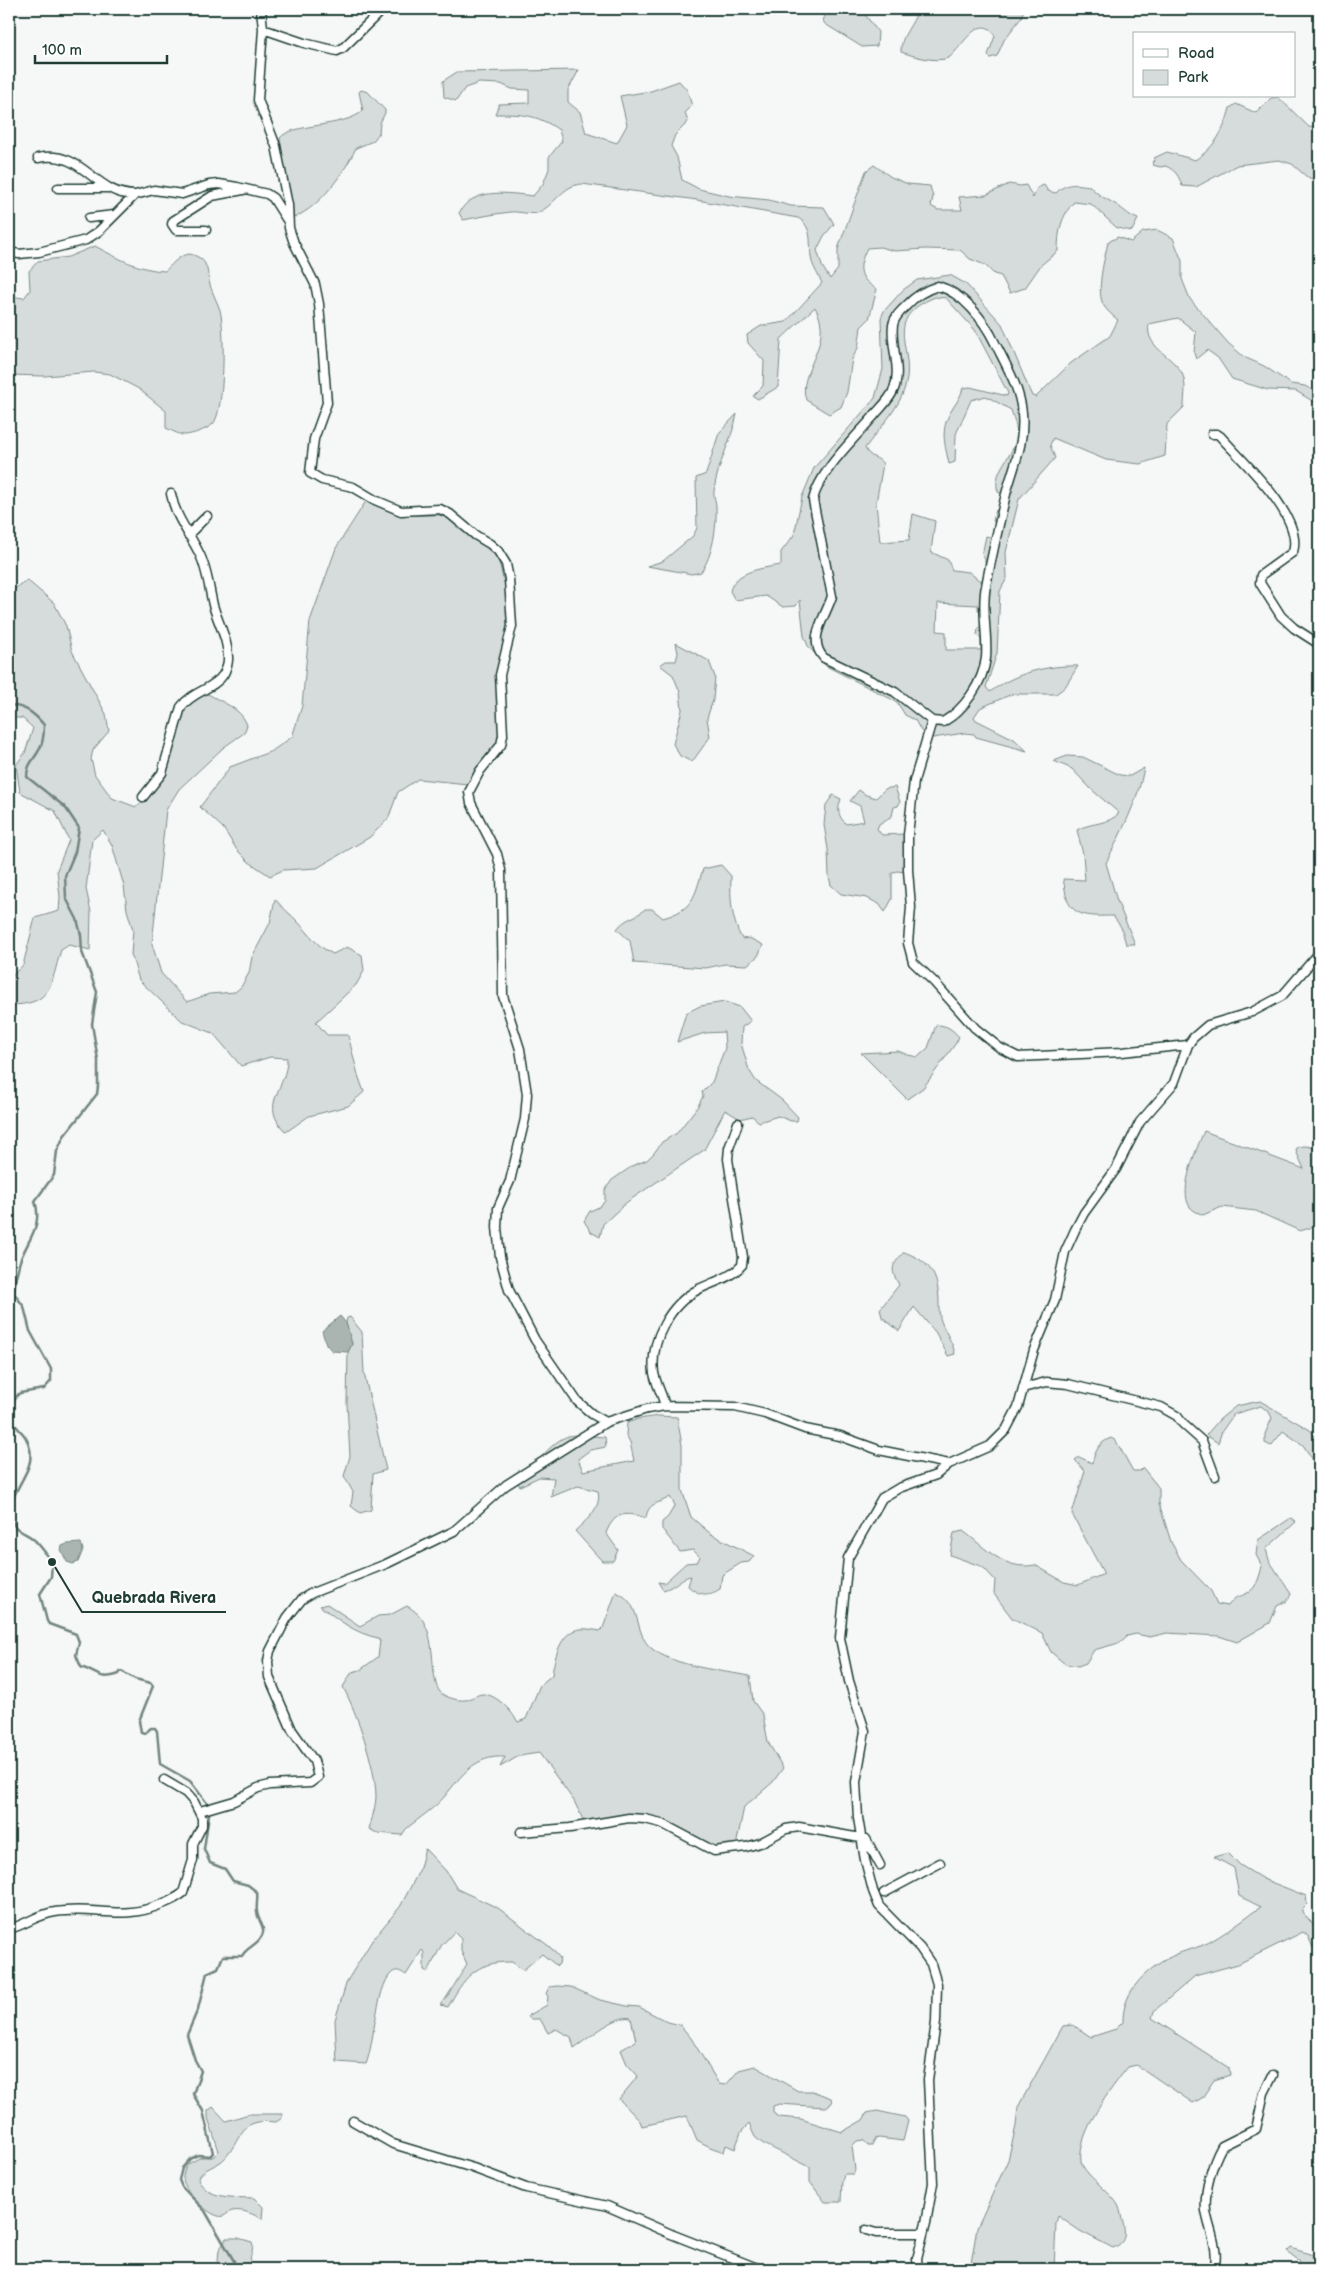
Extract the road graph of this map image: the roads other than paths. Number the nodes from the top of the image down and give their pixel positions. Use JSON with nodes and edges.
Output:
{"nodes":[{"id":1,"x":261,"y":9,"type":"edge"},
{"id":2,"x":383,"y":9,"type":"edge"},
{"id":3,"x":263,"y":29,"type":"junction"},
{"id":4,"x":38,"y":158,"type":"dead end"},
{"id":5,"x":58,"y":188,"type":"dead end"},
{"id":6,"x":108,"y":188,"type":"junction"},
{"id":7,"x":245,"y":190,"type":"junction"},
{"id":8,"x":135,"y":195,"type":"junction"},
{"id":9,"x":116,"y":215,"type":"junction"},
{"id":10,"x":89,"y":218,"type":"dead end"},
{"id":11,"x":287,"y":220,"type":"junction"},
{"id":12,"x":206,"y":230,"type":"dead end"},
{"id":13,"x":9,"y":252,"type":"edge"},
{"id":14,"x":1212,"y":434,"type":"dead end"},
{"id":15,"x":171,"y":494,"type":"dead end"},
{"id":16,"x":208,"y":516,"type":"dead end"},
{"id":17,"x":188,"y":535,"type":"junction"},
{"id":18,"x":1319,"y":644,"type":"edge"},
{"id":19,"x":932,"y":721,"type":"junction"},
{"id":20,"x":142,"y":797,"type":"dead end"},
{"id":21,"x":1319,"y":953,"type":"edge"},
{"id":22,"x":1188,"y":1045,"type":"junction"},
{"id":23,"x":738,"y":1123,"type":"dead end"},
{"id":24,"x":1023,"y":1388,"type":"junction"},
{"id":25,"x":665,"y":1406,"type":"junction"},
{"id":26,"x":606,"y":1422,"type":"junction"},
{"id":27,"x":950,"y":1464,"type":"junction"},
{"id":28,"x":1215,"y":1476,"type":"dead end"},
{"id":29,"x":164,"y":1780,"type":"dead end"},
{"id":30,"x":207,"y":1810,"type":"junction"},
{"id":31,"x":521,"y":1832,"type":"dead end"},
{"id":32,"x":860,"y":1837,"type":"junction"},
{"id":33,"x":940,"y":1864,"type":"dead end"},
{"id":34,"x":880,"y":1865,"type":"dead end"},
{"id":35,"x":884,"y":1893,"type":"dead end"},
{"id":36,"x":9,"y":1929,"type":"edge"},
{"id":37,"x":1273,"y":2075,"type":"dead end"},
{"id":38,"x":353,"y":2121,"type":"dead end"},
{"id":39,"x":866,"y":2230,"type":"dead end"},
{"id":40,"x":923,"y":2233,"type":"junction"},
{"id":41,"x":760,"y":2269,"type":"edge"},
{"id":42,"x":918,"y":2269,"type":"edge"},
{"id":43,"x":1214,"y":2269,"type":"edge"}],
"edges":[{"from":1,"to":3,"type":"street"},
{"from":2,"to":3,"type":"street"},
{"from":3,"to":11,"type":"street"},
{"from":4,"to":6,"type":"street"},
{"from":5,"to":6,"type":"street"},
{"from":6,"to":8,"type":"street"},
{"from":7,"to":8,"type":"street"},
{"from":7,"to":11,"type":"street"},
{"from":7,"to":12,"type":"street"},
{"from":8,"to":9,"type":"street"},
{"from":9,"to":10,"type":"street"},
{"from":9,"to":13,"type":"street"},
{"from":11,"to":26,"type":"street"},
{"from":14,"to":18,"type":"street"},
{"from":15,"to":17,"type":"street"},
{"from":16,"to":17,"type":"street"},
{"from":17,"to":20,"type":"street"},
{"from":19,"to":19,"type":"street"},
{"from":19,"to":22,"type":"street"},
{"from":21,"to":22,"type":"street"},
{"from":22,"to":24,"type":"street"},
{"from":23,"to":25,"type":"street"},
{"from":24,"to":27,"type":"street"},
{"from":24,"to":28,"type":"street"},
{"from":25,"to":26,"type":"street"},
{"from":25,"to":27,"type":"street"},
{"from":26,"to":30,"type":"street"},
{"from":27,"to":32,"type":"street"},
{"from":29,"to":30,"type":"street"},
{"from":30,"to":36,"type":"street"},
{"from":31,"to":32,"type":"street"},
{"from":32,"to":34,"type":"street"},
{"from":32,"to":40,"type":"street"},
{"from":33,"to":35,"type":"street"},
{"from":37,"to":43,"type":"street"},
{"from":38,"to":41,"type":"street"},
{"from":39,"to":40,"type":"street"},
{"from":40,"to":42,"type":"street"}]}
